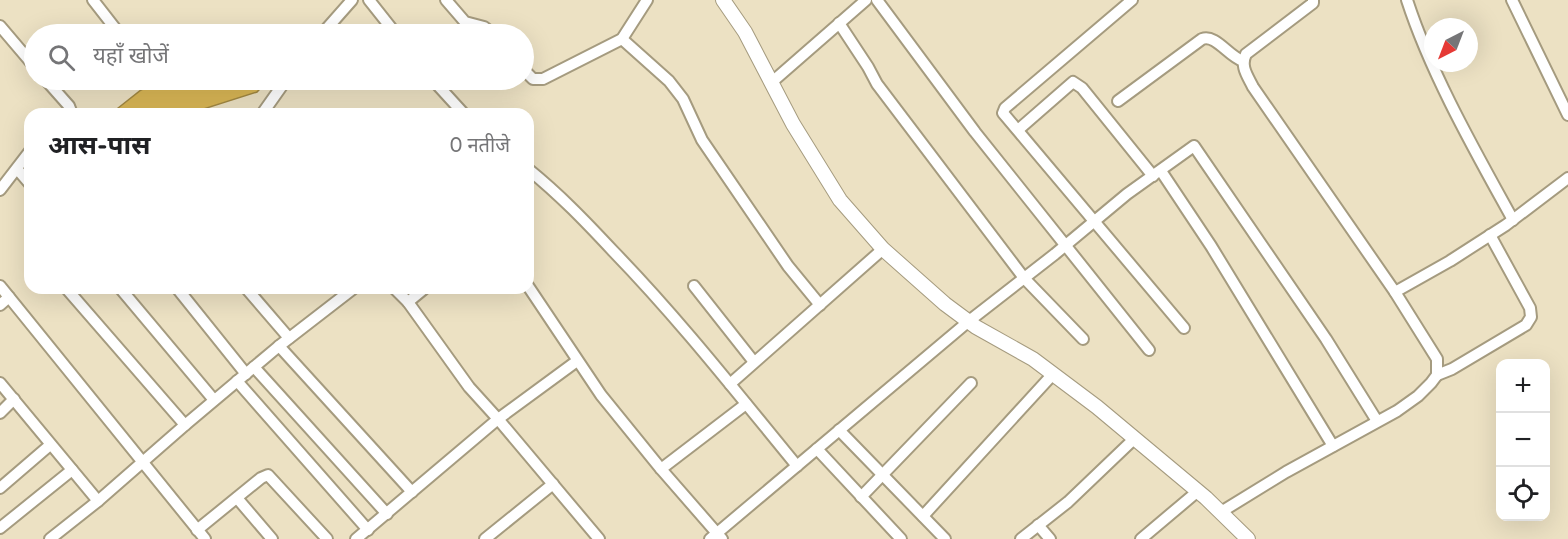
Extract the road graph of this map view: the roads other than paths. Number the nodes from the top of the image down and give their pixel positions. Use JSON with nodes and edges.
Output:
{"nodes":[{"id":1,"x":93,"y":0,"type":"edge"},
{"id":2,"x":352,"y":0,"type":"edge"},
{"id":3,"x":369,"y":0,"type":"edge"},
{"id":4,"x":446,"y":0,"type":"edge"},
{"id":5,"x":647,"y":0,"type":"edge"},
{"id":6,"x":723,"y":0,"type":"edge"},
{"id":7,"x":866,"y":0,"type":"edge"},
{"id":8,"x":877,"y":0,"type":"edge"},
{"id":9,"x":1132,"y":0,"type":"edge"},
{"id":10,"x":1313,"y":0,"type":"edge"},
{"id":11,"x":1407,"y":0,"type":"edge"},
{"id":12,"x":1512,"y":0,"type":"edge"},
{"id":13,"x":839,"y":23,"type":"junction"},
{"id":14,"x":112,"y":24,"type":"edge"},
{"id":15,"x":331,"y":24,"type":"edge"},
{"id":16,"x":388,"y":24,"type":"edge"},
{"id":17,"x":473,"y":24,"type":"edge"},
{"id":18,"x":0,"y":26,"type":"edge"},
{"id":19,"x":622,"y":39,"type":"junction"},
{"id":20,"x":24,"y":54,"type":"edge"},
{"id":21,"x":1243,"y":61,"type":"junction"},
{"id":22,"x":534,"y":79,"type":"edge"},
{"id":23,"x":772,"y":82,"type":"junction"},
{"id":24,"x":55,"y":90,"type":"edge"},
{"id":25,"x":279,"y":90,"type":"edge"},
{"id":26,"x":442,"y":90,"type":"edge"},
{"id":27,"x":1118,"y":100,"type":"dead end"},
{"id":28,"x":70,"y":108,"type":"edge"},
{"id":29,"x":266,"y":108,"type":"edge"},
{"id":30,"x":459,"y":108,"type":"edge"},
{"id":31,"x":1568,"y":115,"type":"edge"},
{"id":32,"x":1018,"y":130,"type":"junction"},
{"id":33,"x":24,"y":160,"type":"edge"},
{"id":34,"x":18,"y":170,"type":"junction"},
{"id":35,"x":1157,"y":173,"type":"junction"},
{"id":36,"x":534,"y":174,"type":"edge"},
{"id":37,"x":24,"y":177,"type":"edge"},
{"id":38,"x":1568,"y":178,"type":"edge"},
{"id":39,"x":0,"y":190,"type":"edge"},
{"id":40,"x":1095,"y":220,"type":"junction"},
{"id":41,"x":1513,"y":220,"type":"junction"},
{"id":42,"x":1490,"y":235,"type":"junction"},
{"id":43,"x":1065,"y":246,"type":"junction"},
{"id":44,"x":883,"y":249,"type":"junction"},
{"id":45,"x":1024,"y":278,"type":"junction"},
{"id":46,"x":0,"y":286,"type":"edge"},
{"id":47,"x":694,"y":286,"type":"dead end"},
{"id":48,"x":1395,"y":292,"type":"junction"},
{"id":49,"x":71,"y":294,"type":"edge"},
{"id":50,"x":125,"y":294,"type":"edge"},
{"id":51,"x":182,"y":294,"type":"edge"},
{"id":52,"x":251,"y":294,"type":"edge"},
{"id":53,"x":346,"y":294,"type":"edge"},
{"id":54,"x":400,"y":294,"type":"edge"},
{"id":55,"x":418,"y":294,"type":"edge"},
{"id":56,"x":534,"y":294,"type":"edge"},
{"id":57,"x":9,"y":297,"type":"junction"},
{"id":58,"x":408,"y":302,"type":"junction"},
{"id":59,"x":820,"y":304,"type":"junction"},
{"id":60,"x":0,"y":305,"type":"edge"},
{"id":61,"x":969,"y":321,"type":"junction"},
{"id":62,"x":1185,"y":328,"type":"dead end"},
{"id":63,"x":289,"y":338,"type":"junction"},
{"id":64,"x":1083,"y":339,"type":"dead end"},
{"id":65,"x":279,"y":346,"type":"junction"},
{"id":66,"x":1149,"y":350,"type":"dead end"},
{"id":67,"x":577,"y":361,"type":"junction"},
{"id":68,"x":754,"y":362,"type":"junction"},
{"id":69,"x":250,"y":370,"type":"junction"},
{"id":70,"x":1053,"y":374,"type":"junction"},
{"id":71,"x":1437,"y":375,"type":"junction"},
{"id":72,"x":237,"y":381,"type":"junction"},
{"id":73,"x":0,"y":382,"type":"edge"},
{"id":74,"x":971,"y":383,"type":"dead end"},
{"id":75,"x":730,"y":384,"type":"junction"},
{"id":76,"x":14,"y":399,"type":"junction"},
{"id":77,"x":214,"y":400,"type":"junction"},
{"id":78,"x":746,"y":404,"type":"junction"},
{"id":79,"x":0,"y":413,"type":"edge"},
{"id":80,"x":498,"y":419,"type":"junction"},
{"id":81,"x":1377,"y":421,"type":"junction"},
{"id":82,"x":185,"y":425,"type":"junction"},
{"id":83,"x":840,"y":430,"type":"junction"},
{"id":84,"x":1135,"y":438,"type":"junction"},
{"id":85,"x":50,"y":445,"type":"junction"},
{"id":86,"x":1333,"y":446,"type":"junction"},
{"id":87,"x":817,"y":449,"type":"junction"},
{"id":88,"x":143,"y":462,"type":"junction"},
{"id":89,"x":797,"y":466,"type":"junction"},
{"id":90,"x":661,"y":469,"type":"junction"},
{"id":91,"x":72,"y":470,"type":"junction"},
{"id":92,"x":882,"y":475,"type":"junction"},
{"id":93,"x":553,"y":484,"type":"junction"},
{"id":94,"x":0,"y":488,"type":"edge"},
{"id":95,"x":1198,"y":491,"type":"junction"},
{"id":96,"x":412,"y":492,"type":"junction"},
{"id":97,"x":861,"y":496,"type":"junction"},
{"id":98,"x":237,"y":498,"type":"junction"},
{"id":99,"x":98,"y":501,"type":"junction"},
{"id":100,"x":1221,"y":513,"type":"junction"},
{"id":101,"x":387,"y":514,"type":"junction"},
{"id":102,"x":923,"y":516,"type":"junction"},
{"id":103,"x":1038,"y":525,"type":"junction"},
{"id":104,"x":0,"y":528,"type":"edge"},
{"id":105,"x":197,"y":530,"type":"junction"},
{"id":106,"x":368,"y":530,"type":"junction"},
{"id":107,"x":63,"y":535,"type":"edge"},
{"id":108,"x":717,"y":537,"type":"edge"},
{"id":109,"x":50,"y":539,"type":"edge"},
{"id":110,"x":205,"y":539,"type":"edge"},
{"id":111,"x":272,"y":539,"type":"edge"},
{"id":112,"x":327,"y":539,"type":"edge"},
{"id":113,"x":356,"y":539,"type":"edge"},
{"id":114,"x":485,"y":539,"type":"edge"},
{"id":115,"x":598,"y":539,"type":"edge"},
{"id":116,"x":901,"y":539,"type":"edge"},
{"id":117,"x":945,"y":539,"type":"edge"},
{"id":118,"x":1021,"y":539,"type":"edge"},
{"id":119,"x":1050,"y":539,"type":"edge"},
{"id":120,"x":1141,"y":539,"type":"edge"},
{"id":121,"x":1248,"y":539,"type":"edge"}],
"edges":[{"from":1,"to":14,"type":"street"},
{"from":2,"to":15,"type":"street"},
{"from":3,"to":16,"type":"street"},
{"from":4,"to":17,"type":"street"},
{"from":5,"to":19,"type":"street"},
{"from":6,"to":23,"type":"street"},
{"from":7,"to":13,"type":"street"},
{"from":8,"to":43,"type":"street"},
{"from":9,"to":32,"type":"street"},
{"from":10,"to":21,"type":"street"},
{"from":11,"to":41,"type":"street"},
{"from":12,"to":31,"type":"street"},
{"from":13,"to":23,"type":"street"},
{"from":13,"to":45,"type":"street"},
{"from":18,"to":20,"type":"street"},
{"from":19,"to":22,"type":"street"},
{"from":19,"to":59,"type":"street"},
{"from":21,"to":27,"type":"street"},
{"from":21,"to":48,"type":"street"},
{"from":23,"to":44,"type":"street"},
{"from":24,"to":28,"type":"street"},
{"from":25,"to":29,"type":"street"},
{"from":26,"to":30,"type":"street"},
{"from":32,"to":35,"type":"street"},
{"from":32,"to":40,"type":"street"},
{"from":33,"to":34,"type":"street"},
{"from":34,"to":37,"type":"street"},
{"from":34,"to":39,"type":"street"},
{"from":35,"to":40,"type":"street"},
{"from":35,"to":81,"type":"street"},
{"from":35,"to":86,"type":"street"},
{"from":36,"to":75,"type":"street"},
{"from":38,"to":41,"type":"street"},
{"from":40,"to":43,"type":"street"},
{"from":40,"to":62,"type":"street"},
{"from":41,"to":42,"type":"street"},
{"from":42,"to":48,"type":"street"},
{"from":42,"to":71,"type":"street"},
{"from":43,"to":45,"type":"street"},
{"from":43,"to":66,"type":"street"},
{"from":44,"to":59,"type":"street"},
{"from":44,"to":61,"type":"street"},
{"from":45,"to":61,"type":"street"},
{"from":45,"to":64,"type":"street"},
{"from":46,"to":57,"type":"street"},
{"from":47,"to":68,"type":"street"},
{"from":48,"to":71,"type":"street"},
{"from":49,"to":82,"type":"street"},
{"from":50,"to":77,"type":"street"},
{"from":51,"to":69,"type":"street"},
{"from":52,"to":63,"type":"street"},
{"from":53,"to":63,"type":"street"},
{"from":54,"to":58,"type":"street"},
{"from":55,"to":58,"type":"street"},
{"from":56,"to":67,"type":"street"},
{"from":57,"to":60,"type":"street"},
{"from":57,"to":88,"type":"street"},
{"from":58,"to":80,"type":"street"},
{"from":59,"to":68,"type":"street"},
{"from":61,"to":70,"type":"street"},
{"from":61,"to":83,"type":"street"},
{"from":63,"to":65,"type":"street"},
{"from":65,"to":69,"type":"street"},
{"from":65,"to":96,"type":"street"},
{"from":67,"to":80,"type":"street"},
{"from":67,"to":90,"type":"street"},
{"from":68,"to":75,"type":"street"},
{"from":69,"to":72,"type":"street"},
{"from":69,"to":101,"type":"street"},
{"from":70,"to":84,"type":"street"},
{"from":70,"to":102,"type":"street"},
{"from":71,"to":81,"type":"street"},
{"from":72,"to":77,"type":"street"},
{"from":72,"to":106,"type":"street"},
{"from":73,"to":76,"type":"street"},
{"from":74,"to":92,"type":"street"},
{"from":75,"to":78,"type":"street"},
{"from":76,"to":79,"type":"street"},
{"from":76,"to":85,"type":"street"},
{"from":77,"to":82,"type":"street"},
{"from":78,"to":89,"type":"street"},
{"from":78,"to":90,"type":"street"},
{"from":80,"to":93,"type":"street"},
{"from":80,"to":96,"type":"street"},
{"from":81,"to":86,"type":"street"},
{"from":82,"to":88,"type":"street"},
{"from":83,"to":87,"type":"street"},
{"from":83,"to":92,"type":"street"},
{"from":84,"to":95,"type":"street"},
{"from":84,"to":103,"type":"street"},
{"from":85,"to":91,"type":"street"},
{"from":85,"to":94,"type":"street"},
{"from":86,"to":100,"type":"street"},
{"from":87,"to":89,"type":"street"},
{"from":87,"to":97,"type":"street"},
{"from":88,"to":99,"type":"street"},
{"from":88,"to":105,"type":"street"},
{"from":89,"to":108,"type":"street"},
{"from":90,"to":108,"type":"street"},
{"from":91,"to":99,"type":"street"},
{"from":91,"to":104,"type":"street"},
{"from":92,"to":97,"type":"street"},
{"from":92,"to":102,"type":"street"},
{"from":93,"to":114,"type":"street"},
{"from":93,"to":115,"type":"street"},
{"from":95,"to":100,"type":"street"},
{"from":95,"to":120,"type":"street"},
{"from":96,"to":101,"type":"street"},
{"from":97,"to":116,"type":"street"},
{"from":98,"to":105,"type":"street"},
{"from":98,"to":111,"type":"street"},
{"from":98,"to":112,"type":"street"},
{"from":99,"to":107,"type":"street"},
{"from":100,"to":121,"type":"street"},
{"from":101,"to":106,"type":"street"},
{"from":102,"to":117,"type":"street"},
{"from":103,"to":118,"type":"street"},
{"from":103,"to":119,"type":"street"},
{"from":105,"to":110,"type":"street"},
{"from":106,"to":113,"type":"street"},
{"from":107,"to":109,"type":"street"}]}
